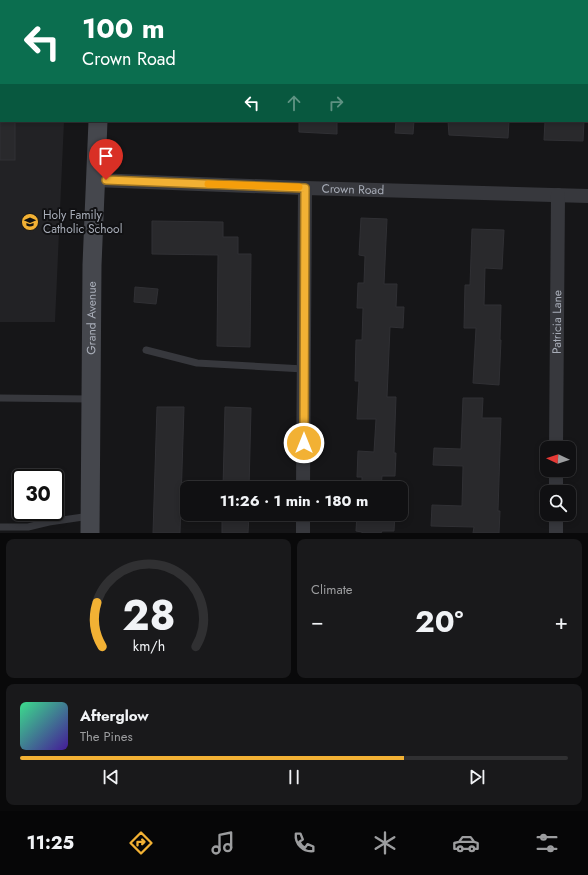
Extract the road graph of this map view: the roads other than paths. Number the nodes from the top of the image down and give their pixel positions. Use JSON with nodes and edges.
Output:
{"nodes":[{"id":1,"x":98,"y":122,"type":"edge"},
{"id":2,"x":95,"y":180,"type":"junction"},
{"id":3,"x":305,"y":188,"type":"junction"},
{"id":4,"x":558,"y":195,"type":"junction"},
{"id":5,"x":588,"y":196,"type":"edge"},
{"id":6,"x":146,"y":350,"type":"dead end"},
{"id":7,"x":304,"y":368,"type":"junction"},
{"id":8,"x":0,"y":398,"type":"edge"},
{"id":9,"x":91,"y":399,"type":"junction"},
{"id":10,"x":556,"y":441,"type":"edge"},
{"id":11,"x":303,"y":481,"type":"edge"},
{"id":12,"x":303,"y":521,"type":"edge"},
{"id":13,"x":556,"y":521,"type":"edge"},
{"id":14,"x":90,"y":524,"type":"edge"},
{"id":15,"x":0,"y":527,"type":"edge"},
{"id":16,"x":303,"y":533,"type":"edge"},
{"id":17,"x":556,"y":533,"type":"edge"}],
"edges":[{"from":1,"to":2,"type":"main road","name":"Grand Avenue"},
{"from":2,"to":3,"type":"street","name":"Crown Road"},
{"from":2,"to":9,"type":"main road","name":"Grand Avenue"},
{"from":3,"to":4,"type":"street","name":"Crown Road"},
{"from":3,"to":7,"type":"street"},
{"from":4,"to":5,"type":"street","name":"Crown Road"},
{"from":4,"to":10,"type":"street","name":"Patricia Lane"},
{"from":6,"to":7,"type":"lane"},
{"from":7,"to":11,"type":"street"},
{"from":8,"to":9,"type":"lane"},
{"from":9,"to":14,"type":"main road","name":"Grand Avenue"},
{"from":12,"to":16,"type":"street"},
{"from":13,"to":17,"type":"street"},
{"from":14,"to":15,"type":"lane"}]}
